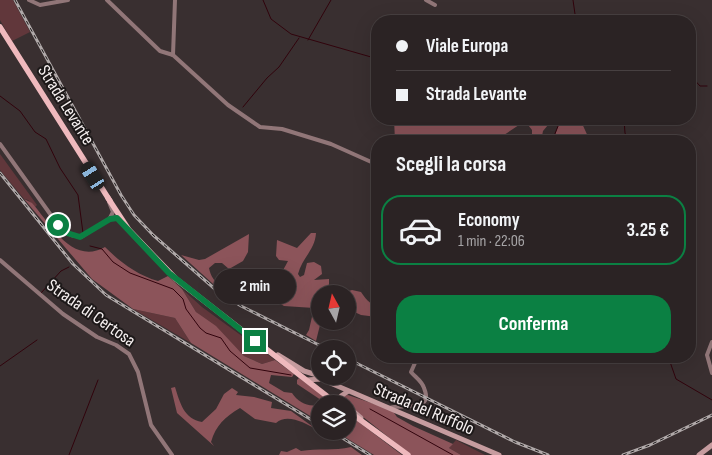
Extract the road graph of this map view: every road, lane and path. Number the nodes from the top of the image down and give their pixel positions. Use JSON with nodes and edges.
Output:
{"nodes":[{"id":1,"x":29,"y":0,"type":"edge"},
{"id":2,"x":68,"y":0,"type":"edge"},
{"id":3,"x":107,"y":0,"type":"edge"},
{"id":4,"x":175,"y":0,"type":"edge"},
{"id":5,"x":426,"y":0,"type":"edge"},
{"id":6,"x":434,"y":5,"type":"dead end"},
{"id":7,"x":0,"y":27,"type":"edge"},
{"id":8,"x":174,"y":55,"type":"junction"},
{"id":9,"x":0,"y":144,"type":"edge"},
{"id":10,"x":371,"y":162,"type":"edge"},
{"id":11,"x":108,"y":200,"type":"junction"},
{"id":12,"x":109,"y":220,"type":"junction"},
{"id":13,"x":125,"y":226,"type":"junction"},
{"id":14,"x":133,"y":234,"type":"junction"},
{"id":15,"x":0,"y":260,"type":"edge"},
{"id":16,"x":255,"y":341,"type":"junction"},
{"id":17,"x":712,"y":342,"type":"edge"},
{"id":18,"x":415,"y":363,"type":"edge"},
{"id":19,"x":712,"y":373,"type":"edge"},
{"id":20,"x":310,"y":377,"type":"junction"},
{"id":21,"x":334,"y":385,"type":"edge"},
{"id":22,"x":339,"y":388,"type":"junction"},
{"id":23,"x":347,"y":392,"type":"junction"},
{"id":24,"x":329,"y":395,"type":"edge"},
{"id":25,"x":332,"y":395,"type":"edge"},
{"id":26,"x":343,"y":395,"type":"edge"},
{"id":27,"x":390,"y":408,"type":"junction"},
{"id":28,"x":356,"y":416,"type":"edge"},
{"id":29,"x":712,"y":445,"type":"edge"},
{"id":30,"x":172,"y":455,"type":"edge"},
{"id":31,"x":408,"y":455,"type":"edge"},
{"id":32,"x":499,"y":455,"type":"edge"},
{"id":33,"x":698,"y":455,"type":"edge"}],
"edges":[{"from":1,"to":2,"type":"street"},
{"from":3,"to":8,"type":"street"},
{"from":4,"to":8,"type":"street"},
{"from":5,"to":6,"type":"street"},
{"from":7,"to":11,"type":"main road","name":"Strada Levante"},
{"from":8,"to":10,"type":"street"},
{"from":9,"to":12,"type":"street"},
{"from":11,"to":12,"type":"street"},
{"from":11,"to":13,"type":"main road","name":"Strada Levante"},
{"from":11,"to":14,"type":"main road","name":"Strada Levante"},
{"from":12,"to":13,"type":"street"},
{"from":13,"to":14,"type":"main road","name":"Strada Levante"},
{"from":14,"to":16,"type":"main road","name":"Strada Levante"},
{"from":15,"to":30,"type":"street","name":"Strada di Certosa"},
{"from":16,"to":20,"type":"main road","name":"Strada Levante"},
{"from":16,"to":20,"type":"main road","name":"Strada Levante"},
{"from":17,"to":19,"type":"street"},
{"from":18,"to":27,"type":"street"},
{"from":20,"to":22,"type":"street","name":"Strada del Ruffolo"},
{"from":20,"to":24,"type":"main road"},
{"from":20,"to":25,"type":"main road"},
{"from":21,"to":22,"type":"street","name":"Strada del Ruffolo"},
{"from":22,"to":23,"type":"street","name":"Strada del Ruffolo"},
{"from":23,"to":26,"type":"street"},
{"from":23,"to":27,"type":"street","name":"Strada del Ruffolo"},
{"from":27,"to":32,"type":"street","name":"Strada del Ruffolo"},
{"from":28,"to":31,"type":"main road"},
{"from":29,"to":33,"type":"street"}]}
